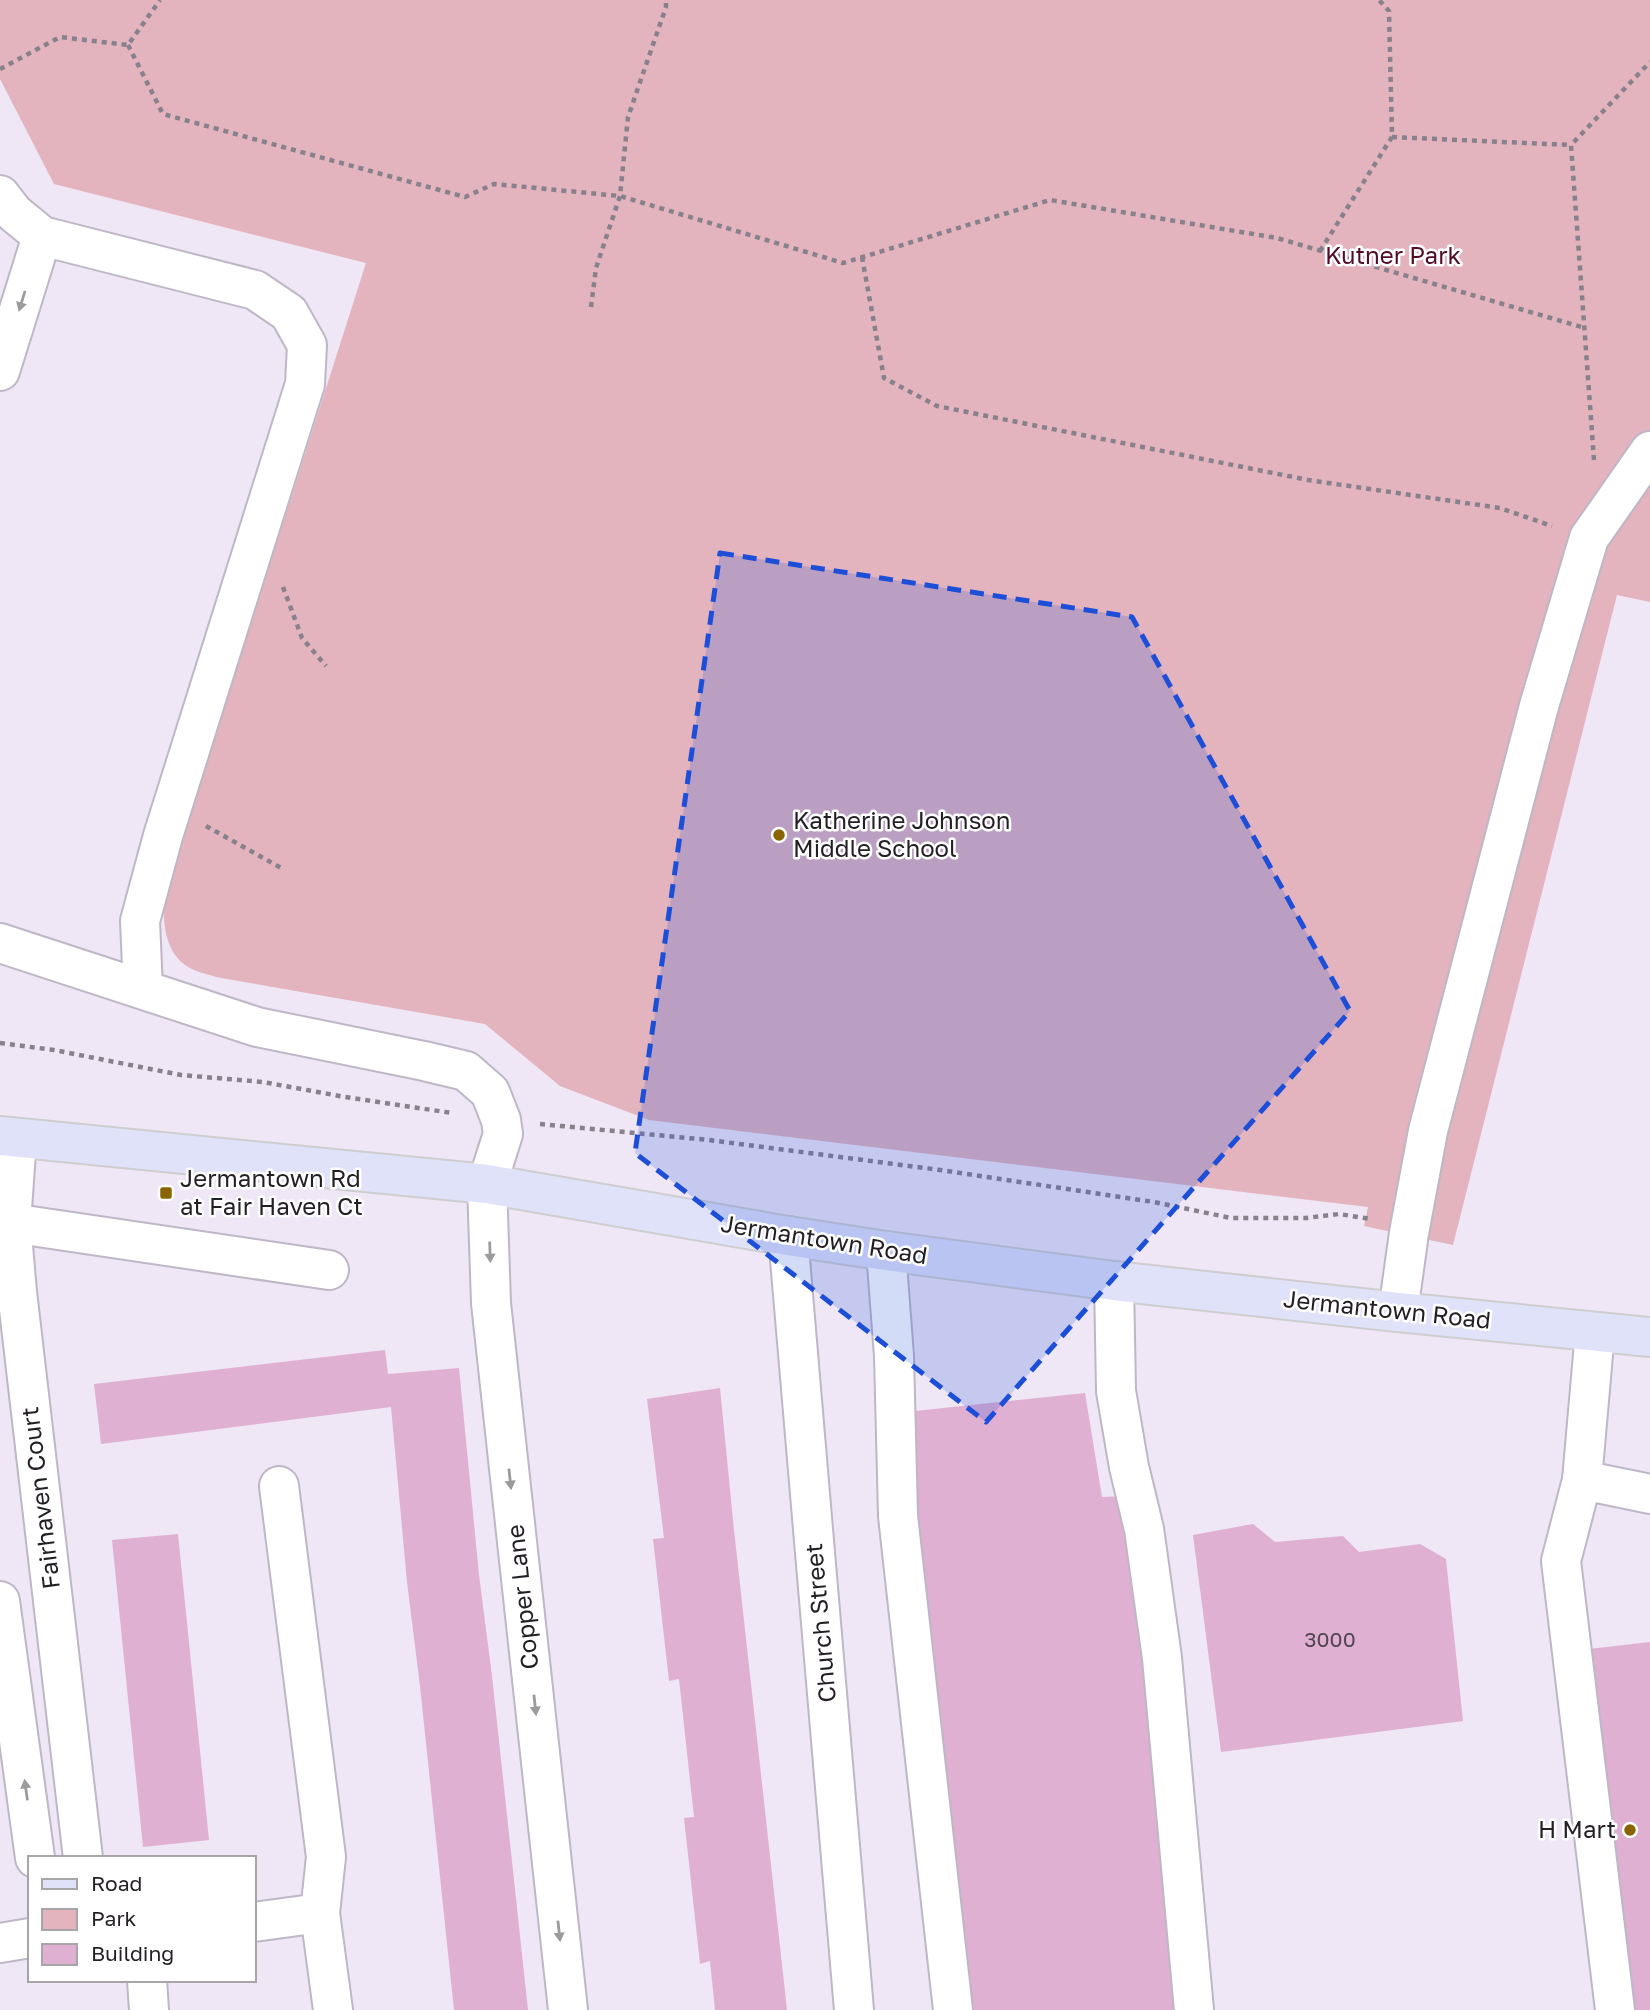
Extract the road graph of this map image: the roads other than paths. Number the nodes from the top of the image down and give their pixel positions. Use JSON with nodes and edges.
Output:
{"nodes":[{"id":1,"x":0,"y":195,"type":"edge"},
{"id":2,"x":43,"y":236,"type":"junction"},
{"id":3,"x":0,"y":371,"type":"edge"},
{"id":4,"x":1650,"y":451,"type":"edge"},
{"id":5,"x":0,"y":943,"type":"edge"},
{"id":6,"x":143,"y":989,"type":"junction"},
{"id":7,"x":8,"y":1137,"type":"edge"},
{"id":8,"x":487,"y":1184,"type":"junction"},
{"id":9,"x":11,"y":1223,"type":"junction"},
{"id":10,"x":788,"y":1236,"type":"junction"},
{"id":11,"x":886,"y":1251,"type":"junction"},
{"id":12,"x":328,"y":1270,"type":"dead end"},
{"id":13,"x":1114,"y":1281,"type":"junction"},
{"id":14,"x":1398,"y":1312,"type":"junction"},
{"id":15,"x":1595,"y":1332,"type":"junction"},
{"id":16,"x":1650,"y":1337,"type":"edge"},
{"id":17,"x":1582,"y":1480,"type":"junction"},
{"id":18,"x":279,"y":1486,"type":"dead end"},
{"id":19,"x":1650,"y":1494,"type":"edge"},
{"id":20,"x":0,"y":1601,"type":"edge"},
{"id":21,"x":35,"y":1856,"type":"edge"},
{"id":22,"x":83,"y":1856,"type":"edge"},
{"id":23,"x":320,"y":1913,"type":"junction"},
{"id":24,"x":256,"y":1922,"type":"edge"},
{"id":25,"x":28,"y":1938,"type":"edge"},
{"id":26,"x":0,"y":1943,"type":"edge"},
{"id":27,"x":147,"y":1982,"type":"edge"},
{"id":28,"x":149,"y":2010,"type":"edge"},
{"id":29,"x":333,"y":2010,"type":"edge"},
{"id":30,"x":568,"y":2010,"type":"edge"},
{"id":31,"x":854,"y":2010,"type":"edge"},
{"id":32,"x":953,"y":2010,"type":"edge"},
{"id":33,"x":1194,"y":2010,"type":"edge"},
{"id":34,"x":1615,"y":2010,"type":"edge"}],
"edges":[{"from":1,"to":2,"type":"street"},
{"from":2,"to":3,"type":"street","one_way":true},
{"from":2,"to":6,"type":"street"},
{"from":4,"to":14,"type":"street"},
{"from":5,"to":6,"type":"street"},
{"from":6,"to":8,"type":"street","name":"Copper Lane"},
{"from":7,"to":8,"type":"main road","name":"Jermantown Road"},
{"from":7,"to":9,"type":"street","name":"Fairhaven Court"},
{"from":8,"to":10,"type":"main road","name":"Jermantown Road"},
{"from":8,"to":30,"type":"street","name":"Copper Lane","one_way":true},
{"from":9,"to":12,"type":"street"},
{"from":9,"to":22,"type":"street","name":"Fairhaven Court"},
{"from":10,"to":11,"type":"main road","name":"Jermantown Road"},
{"from":10,"to":31,"type":"street","name":"Church Street"},
{"from":11,"to":13,"type":"main road","name":"Jermantown Road"},
{"from":11,"to":32,"type":"street"},
{"from":13,"to":14,"type":"main road","name":"Jermantown Road"},
{"from":13,"to":33,"type":"street"},
{"from":14,"to":15,"type":"main road","name":"Jermantown Road"},
{"from":15,"to":16,"type":"main road","name":"Jermantown Road"},
{"from":15,"to":17,"type":"street"},
{"from":17,"to":19,"type":"street"},
{"from":17,"to":34,"type":"street"},
{"from":18,"to":23,"type":"street"},
{"from":21,"to":20,"type":"street","one_way":true},
{"from":23,"to":24,"type":"street"},
{"from":23,"to":29,"type":"street"},
{"from":25,"to":26,"type":"street"},
{"from":27,"to":28,"type":"street"}]}
